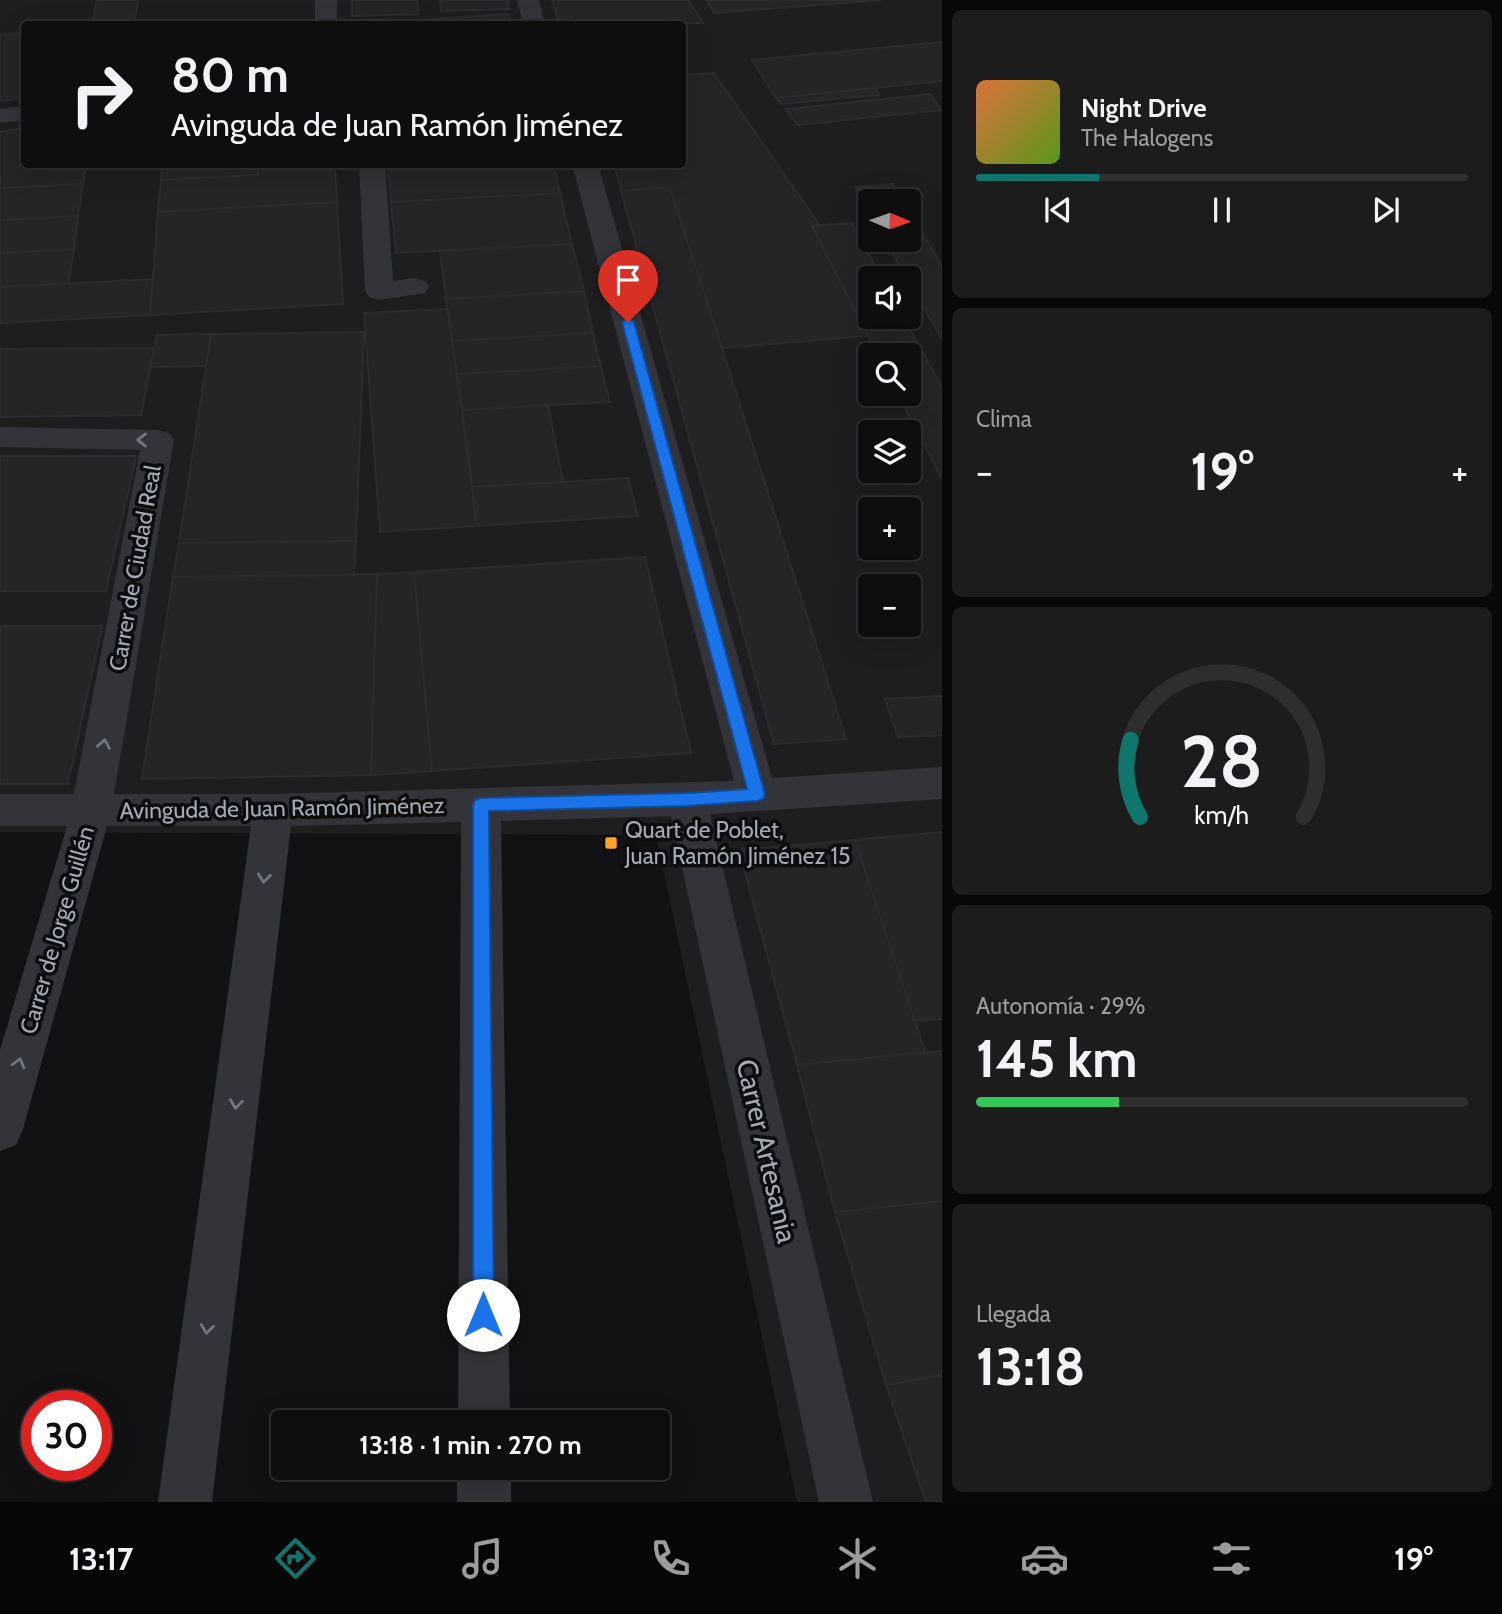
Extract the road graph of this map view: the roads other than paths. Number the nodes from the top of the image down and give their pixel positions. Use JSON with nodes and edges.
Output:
{"nodes":[{"id":1,"x":326,"y":0,"type":"edge"},
{"id":2,"x":528,"y":0,"type":"edge"},
{"id":3,"x":326,"y":21,"type":"edge"},
{"id":4,"x":533,"y":21,"type":"edge"},
{"id":5,"x":21,"y":113,"type":"edge"},
{"id":6,"x":0,"y":116,"type":"edge"},
{"id":7,"x":372,"y":168,"type":"edge"},
{"id":8,"x":586,"y":168,"type":"edge"},
{"id":9,"x":415,"y":287,"type":"dead end"},
{"id":10,"x":0,"y":437,"type":"edge"},
{"id":11,"x":942,"y":783,"type":"edge"},
{"id":12,"x":757,"y":794,"type":"junction"},
{"id":13,"x":687,"y":800,"type":"junction"},
{"id":14,"x":481,"y":805,"type":"junction"},
{"id":15,"x":0,"y":810,"type":"edge"},
{"id":16,"x":273,"y":810,"type":"junction"},
{"id":17,"x":92,"y":811,"type":"junction"},
{"id":18,"x":0,"y":1129,"type":"edge"},
{"id":19,"x":484,"y":1410,"type":"edge"},
{"id":20,"x":484,"y":1480,"type":"edge"},
{"id":21,"x":185,"y":1502,"type":"edge"},
{"id":22,"x":484,"y":1502,"type":"edge"},
{"id":23,"x":846,"y":1502,"type":"edge"}],
"edges":[{"from":1,"to":3,"type":"street"},
{"from":2,"to":4,"type":"street"},
{"from":5,"to":6,"type":"street"},
{"from":7,"to":9,"type":"street"},
{"from":8,"to":12,"type":"street"},
{"from":17,"to":10,"type":"street","name":"Carrer de Ciudad Real","one_way":true},
{"from":11,"to":12,"type":"street","name":"Avinguda de Juan Ramón Jiménez"},
{"from":12,"to":13,"type":"street","name":"Avinguda de Juan Ramón Jiménez"},
{"from":13,"to":14,"type":"street","name":"Avinguda de Juan Ramón Jiménez"},
{"from":13,"to":23,"type":"street","name":"Carrer Artesania"},
{"from":14,"to":16,"type":"street","name":"Avinguda de Juan Ramón Jiménez"},
{"from":14,"to":19,"type":"street"},
{"from":15,"to":17,"type":"street","name":"Avinguda de Juan Ramón Jiménez"},
{"from":16,"to":17,"type":"street","name":"Avinguda de Juan Ramón Jiménez"},
{"from":16,"to":21,"type":"street","one_way":true},
{"from":18,"to":17,"type":"street","name":"Carrer de Jorge Guillén","one_way":true},
{"from":20,"to":22,"type":"street"}]}
